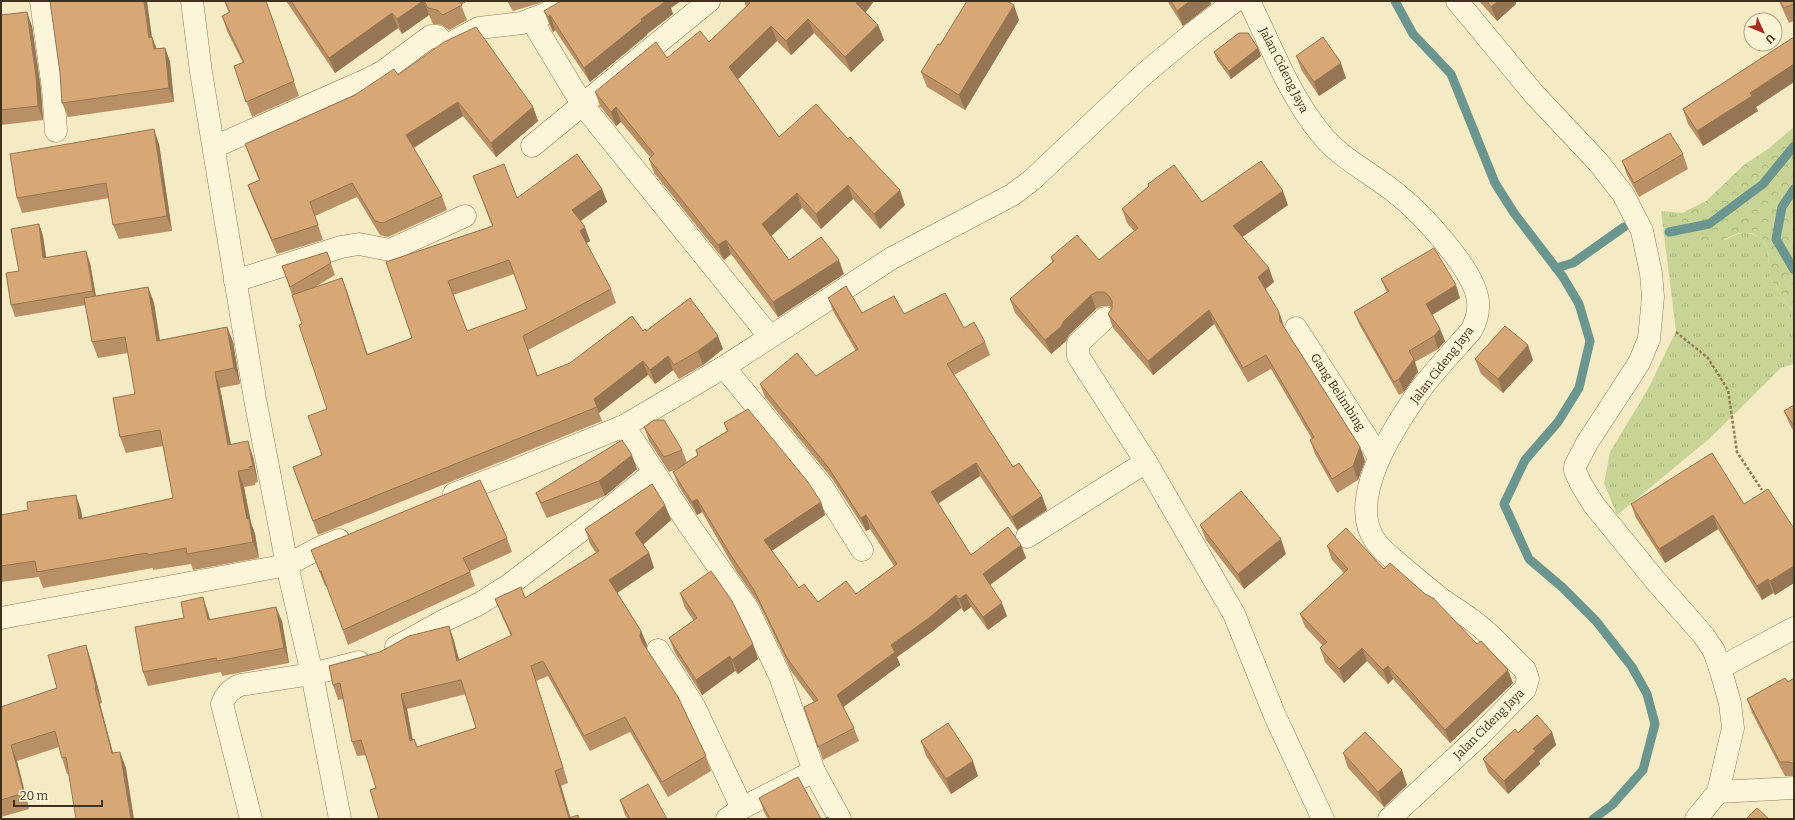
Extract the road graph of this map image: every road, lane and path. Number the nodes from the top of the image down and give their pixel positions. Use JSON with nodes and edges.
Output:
{"nodes":[{"id":1,"x":41,"y":1,"type":"edge"},
{"id":2,"x":192,"y":1,"type":"edge"},
{"id":3,"x":567,"y":1,"type":"edge"},
{"id":4,"x":709,"y":1,"type":"edge"},
{"id":5,"x":1235,"y":1,"type":"edge"},
{"id":6,"x":1249,"y":1,"type":"edge"},
{"id":7,"x":1457,"y":1,"type":"edge"},
{"id":8,"x":531,"y":19,"type":"junction"},
{"id":9,"x":582,"y":104,"type":"junction"},
{"id":10,"x":56,"y":131,"type":"dead end"},
{"id":11,"x":532,"y":146,"type":"dead end"},
{"id":12,"x":214,"y":147,"type":"junction"},
{"id":13,"x":465,"y":216,"type":"dead end"},
{"id":14,"x":236,"y":281,"type":"junction"},
{"id":15,"x":1652,"y":314,"type":"junction"},
{"id":16,"x":1105,"y":318,"type":"dead end"},
{"id":17,"x":1296,"y":328,"type":"dead end"},
{"id":18,"x":770,"y":337,"type":"junction"},
{"id":19,"x":724,"y":366,"type":"junction"},
{"id":20,"x":624,"y":426,"type":"junction"},
{"id":21,"x":1379,"y":457,"type":"junction"},
{"id":22,"x":1146,"y":462,"type":"junction"},
{"id":23,"x":654,"y":472,"type":"junction"},
{"id":24,"x":1762,"y":490,"type":"dead end"},
{"id":25,"x":436,"y":500,"type":"edge"},
{"id":26,"x":357,"y":533,"type":"edge"},
{"id":27,"x":1027,"y":537,"type":"dead end"},
{"id":28,"x":862,"y":550,"type":"dead end"},
{"id":29,"x":287,"y":565,"type":"junction"},
{"id":30,"x":1,"y":618,"type":"edge"},
{"id":31,"x":1794,"y":628,"type":"edge"},
{"id":32,"x":658,"y":650,"type":"dead end"},
{"id":33,"x":1720,"y":668,"type":"junction"},
{"id":34,"x":312,"y":674,"type":"junction"},
{"id":35,"x":814,"y":771,"type":"junction"},
{"id":36,"x":1794,"y":788,"type":"edge"},
{"id":37,"x":1718,"y":792,"type":"junction"},
{"id":38,"x":734,"y":814,"type":"edge"},
{"id":39,"x":251,"y":819,"type":"edge"},
{"id":40,"x":340,"y":819,"type":"edge"},
{"id":41,"x":840,"y":819,"type":"edge"},
{"id":42,"x":1323,"y":819,"type":"edge"},
{"id":43,"x":1389,"y":819,"type":"edge"},
{"id":44,"x":1696,"y":819,"type":"edge"}],
"edges":[{"from":1,"to":10,"type":"street"},
{"from":2,"to":12,"type":"street"},
{"from":3,"to":8,"type":"street"},
{"from":4,"to":9,"type":"street"},
{"from":5,"to":18,"type":"street"},
{"from":6,"to":21,"type":"street","name":"Jalan Cideng Jaya"},
{"from":7,"to":15,"type":"street"},
{"from":8,"to":9,"type":"street"},
{"from":8,"to":12,"type":"street"},
{"from":9,"to":11,"type":"street"},
{"from":9,"to":18,"type":"street"},
{"from":12,"to":14,"type":"street"},
{"from":13,"to":14,"type":"street"},
{"from":14,"to":29,"type":"street"},
{"from":15,"to":24,"type":"path"},
{"from":15,"to":33,"type":"street"},
{"from":16,"to":22,"type":"street"},
{"from":17,"to":21,"type":"street","name":"Gang Belimbing"},
{"from":18,"to":19,"type":"street"},
{"from":19,"to":20,"type":"street"},
{"from":19,"to":28,"type":"street"},
{"from":20,"to":23,"type":"street"},
{"from":20,"to":25,"type":"street"},
{"from":21,"to":43,"type":"street","name":"Jalan Cideng Jaya"},
{"from":22,"to":27,"type":"street"},
{"from":22,"to":42,"type":"street"},
{"from":23,"to":34,"type":"street"},
{"from":23,"to":35,"type":"street"},
{"from":26,"to":29,"type":"street"},
{"from":29,"to":30,"type":"street"},
{"from":29,"to":34,"type":"street"},
{"from":31,"to":33,"type":"street"},
{"from":32,"to":38,"type":"street"},
{"from":33,"to":37,"type":"street"},
{"from":34,"to":39,"type":"street"},
{"from":34,"to":40,"type":"street"},
{"from":35,"to":38,"type":"street"},
{"from":35,"to":41,"type":"street"},
{"from":36,"to":37,"type":"street"},
{"from":37,"to":44,"type":"street"}]}
